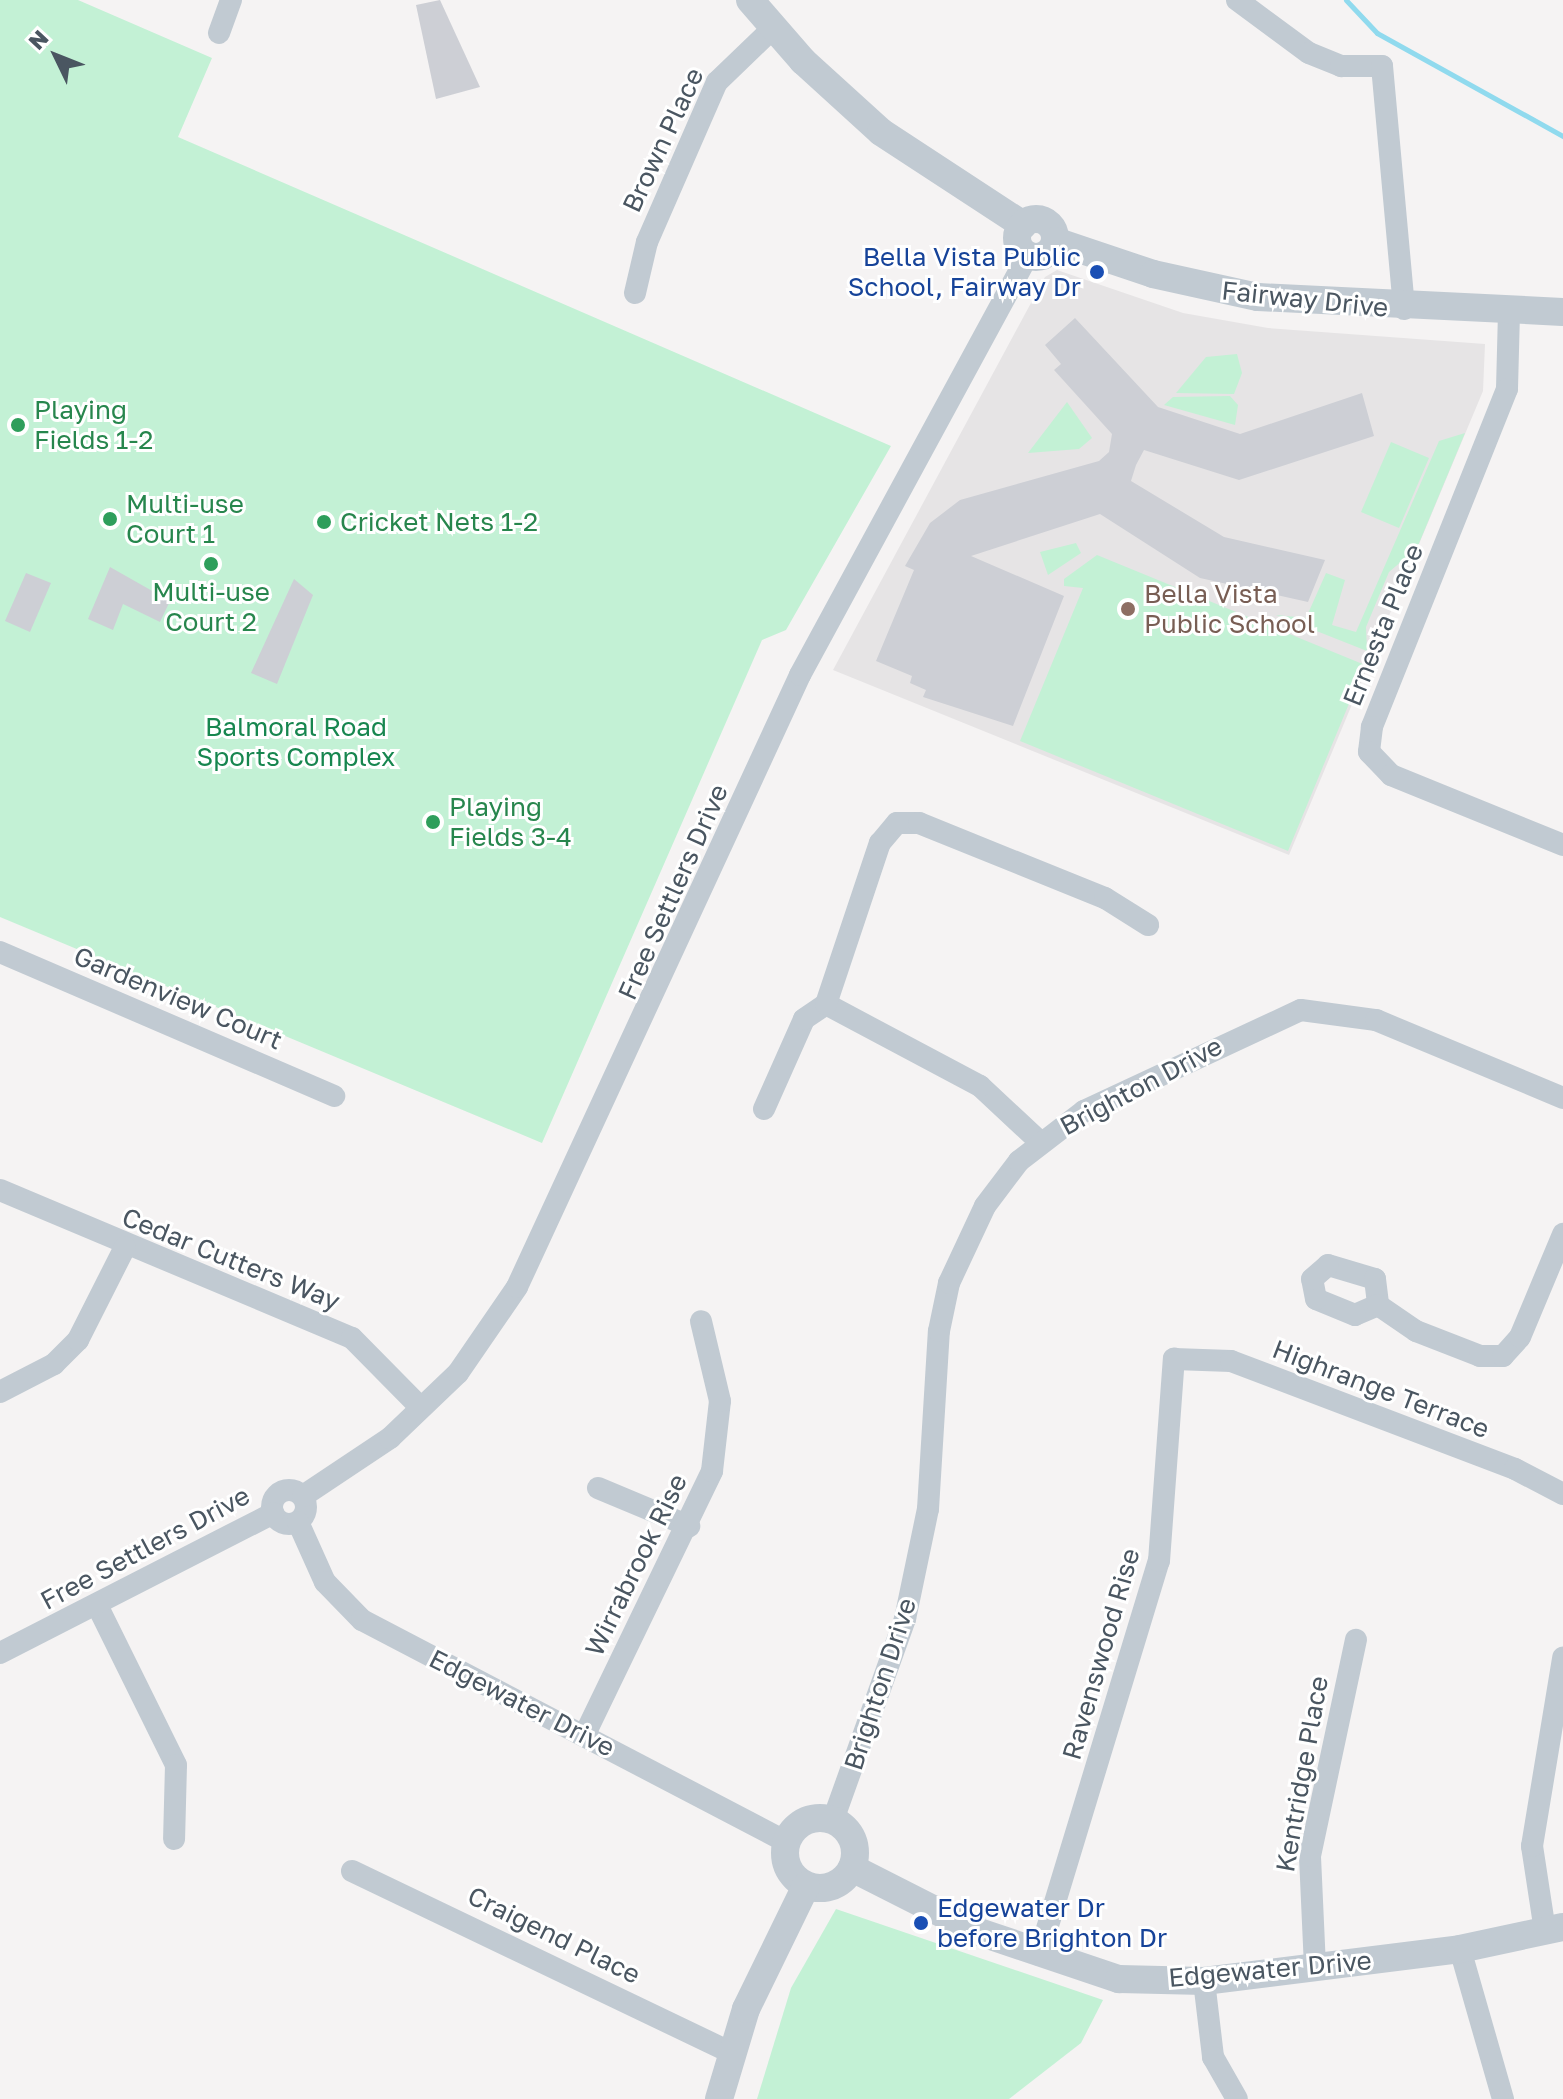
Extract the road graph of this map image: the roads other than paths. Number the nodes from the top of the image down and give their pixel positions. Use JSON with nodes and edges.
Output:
{"nodes":[{"id":1,"x":231,"y":0,"type":"edge"},
{"id":2,"x":750,"y":0,"type":"edge"},
{"id":3,"x":1237,"y":0,"type":"edge"},
{"id":4,"x":772,"y":29,"type":"junction"},
{"id":5,"x":219,"y":33,"type":"dead end"},
{"id":6,"x":1023,"y":225,"type":"junction"},
{"id":7,"x":1055,"y":241,"type":"junction"},
{"id":8,"x":1028,"y":255,"type":"junction"},
{"id":9,"x":635,"y":293,"type":"dead end"},
{"id":10,"x":1404,"y":309,"type":"junction"},
{"id":11,"x":1509,"y":312,"type":"junction"},
{"id":12,"x":1563,"y":312,"type":"edge"},
{"id":13,"x":1563,"y":845,"type":"edge"},
{"id":14,"x":1148,"y":925,"type":"dead end"},
{"id":15,"x":0,"y":952,"type":"edge"},
{"id":16,"x":826,"y":1004,"type":"junction"},
{"id":17,"x":334,"y":1096,"type":"dead end"},
{"id":18,"x":1563,"y":1098,"type":"edge"},
{"id":19,"x":764,"y":1109,"type":"dead end"},
{"id":20,"x":1039,"y":1141,"type":"junction"},
{"id":21,"x":0,"y":1190,"type":"edge"},
{"id":22,"x":1563,"y":1234,"type":"edge"},
{"id":23,"x":125,"y":1247,"type":"junction"},
{"id":24,"x":1378,"y":1305,"type":"dead end"},
{"id":25,"x":701,"y":1321,"type":"dead end"},
{"id":26,"x":1174,"y":1359,"type":"joint"},
{"id":27,"x":0,"y":1392,"type":"edge"},
{"id":28,"x":421,"y":1408,"type":"junction"},
{"id":29,"x":598,"y":1488,"type":"dead end"},
{"id":30,"x":1563,"y":1494,"type":"edge"},
{"id":31,"x":303,"y":1496,"type":"junction"},
{"id":32,"x":273,"y":1513,"type":"junction"},
{"id":33,"x":298,"y":1522,"type":"junction"},
{"id":34,"x":689,"y":1526,"type":"junction"},
{"id":35,"x":98,"y":1607,"type":"junction"},
{"id":36,"x":1356,"y":1640,"type":"dead end"},
{"id":37,"x":0,"y":1653,"type":"edge"},
{"id":38,"x":1563,"y":1658,"type":"edge"},
{"id":39,"x":585,"y":1734,"type":"junction"},
{"id":40,"x":833,"y":1820,"type":"junction"},
{"id":41,"x":174,"y":1839,"type":"dead end"},
{"id":42,"x":787,"y":1842,"type":"junction"},
{"id":43,"x":852,"y":1868,"type":"junction"},
{"id":44,"x":352,"y":1871,"type":"dead end"},
{"id":45,"x":806,"y":1886,"type":"junction"},
{"id":46,"x":1554,"y":1929,"type":"edge"},
{"id":47,"x":1460,"y":1949,"type":"junction"},
{"id":48,"x":1039,"y":1955,"type":"junction"},
{"id":49,"x":1315,"y":1967,"type":"junction"},
{"id":50,"x":1204,"y":1981,"type":"junction"},
{"id":51,"x":729,"y":2052,"type":"junction"},
{"id":52,"x":719,"y":2099,"type":"edge"},
{"id":53,"x":1237,"y":2099,"type":"edge"},
{"id":54,"x":1503,"y":2099,"type":"edge"}],
"edges":[{"from":1,"to":5,"type":"street"},
{"from":2,"to":4,"type":"street"},
{"from":3,"to":10,"type":"street"},
{"from":4,"to":6,"type":"street"},
{"from":4,"to":9,"type":"street","name":"Brown Place"},
{"from":6,"to":7,"type":"street"},
{"from":6,"to":8,"type":"street"},
{"from":7,"to":8,"type":"street"},
{"from":7,"to":10,"type":"street","name":"Fairway Drive"},
{"from":8,"to":28,"type":"street","name":"Free Settlers Drive"},
{"from":10,"to":11,"type":"street","name":"Fairway Drive"},
{"from":11,"to":12,"type":"street","name":"Fairway Drive"},
{"from":11,"to":13,"type":"street","name":"Ernesta Place"},
{"from":14,"to":16,"type":"street"},
{"from":15,"to":17,"type":"street","name":"Gardenview Court"},
{"from":16,"to":19,"type":"street"},
{"from":16,"to":20,"type":"street"},
{"from":18,"to":20,"type":"street","name":"Brighton Drive"},
{"from":20,"to":40,"type":"street","name":"Brighton Drive"},
{"from":21,"to":23,"type":"street","name":"Cedar Cutters Way"},
{"from":22,"to":24,"type":"street"},
{"from":23,"to":27,"type":"street"},
{"from":23,"to":28,"type":"street","name":"Cedar Cutters Way"},
{"from":25,"to":34,"type":"street","name":"Wirrabrook Rise"},
{"from":26,"to":30,"type":"street","name":"Highrange Terrace"},
{"from":26,"to":48,"type":"street","name":"Ravenswood Rise"},
{"from":28,"to":31,"type":"street","name":"Free Settlers Drive"},
{"from":29,"to":34,"type":"street"},
{"from":31,"to":32,"type":"street"},
{"from":31,"to":33,"type":"street"},
{"from":32,"to":33,"type":"street"},
{"from":32,"to":35,"type":"street","name":"Free Settlers Drive"},
{"from":33,"to":39,"type":"street","name":"Edgewater Drive"},
{"from":34,"to":39,"type":"street","name":"Wirrabrook Rise"},
{"from":35,"to":37,"type":"street","name":"Free Settlers Drive"},
{"from":35,"to":41,"type":"street"},
{"from":36,"to":49,"type":"street","name":"Kentridge Place"},
{"from":38,"to":46,"type":"street"},
{"from":39,"to":42,"type":"street","name":"Edgewater Drive"},
{"from":40,"to":42,"type":"street"},
{"from":40,"to":43,"type":"street"},
{"from":42,"to":45,"type":"street"},
{"from":43,"to":45,"type":"street"},
{"from":43,"to":48,"type":"street","name":"Edgewater Drive"},
{"from":44,"to":51,"type":"street","name":"Craigend Place"},
{"from":45,"to":51,"type":"street"},
{"from":46,"to":47,"type":"street","name":"Edgewater Drive"},
{"from":47,"to":49,"type":"street","name":"Edgewater Drive"},
{"from":47,"to":54,"type":"street"},
{"from":48,"to":50,"type":"street","name":"Edgewater Drive"},
{"from":49,"to":50,"type":"street","name":"Edgewater Drive"},
{"from":50,"to":53,"type":"street"},
{"from":51,"to":52,"type":"street"}]}
